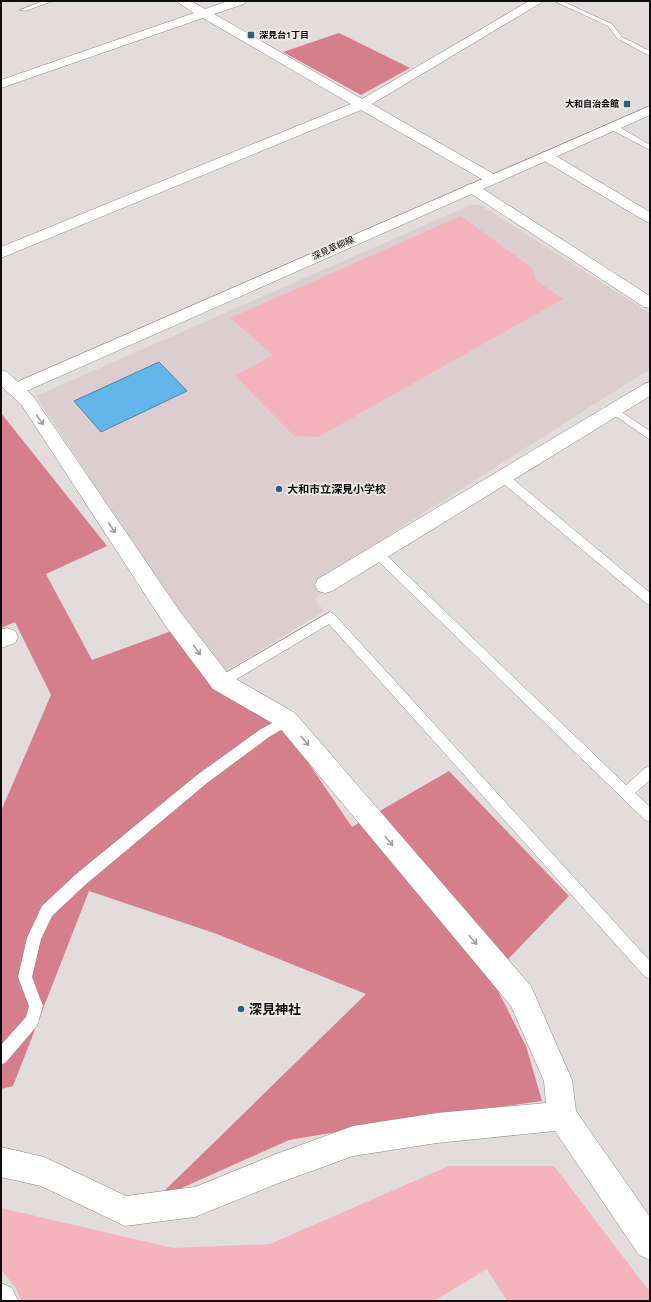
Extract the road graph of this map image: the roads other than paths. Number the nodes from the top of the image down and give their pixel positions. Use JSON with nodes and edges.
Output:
{"nodes":[{"id":1,"x":50,"y":1,"type":"edge"},
{"id":2,"x":182,"y":1,"type":"edge"},
{"id":3,"x":240,"y":1,"type":"edge"},
{"id":4,"x":538,"y":1,"type":"edge"},
{"id":5,"x":557,"y":1,"type":"edge"},
{"id":6,"x":23,"y":10,"type":"dead end"},
{"id":7,"x":204,"y":14,"type":"junction"},
{"id":8,"x":650,"y":54,"type":"edge"},
{"id":9,"x":1,"y":84,"type":"edge"},
{"id":10,"x":363,"y":104,"type":"junction"},
{"id":11,"x":650,"y":110,"type":"edge"},
{"id":12,"x":611,"y":126,"type":"junction"},
{"id":13,"x":650,"y":148,"type":"edge"},
{"id":14,"x":546,"y":156,"type":"junction"},
{"id":15,"x":492,"y":179,"type":"junction"},
{"id":16,"x":472,"y":188,"type":"junction"},
{"id":17,"x":650,"y":218,"type":"edge"},
{"id":18,"x":1,"y":253,"type":"edge"},
{"id":19,"x":650,"y":303,"type":"edge"},
{"id":20,"x":1,"y":376,"type":"edge"},
{"id":21,"x":650,"y":388,"type":"edge"},
{"id":22,"x":9,"y":392,"type":"edge"},
{"id":23,"x":614,"y":410,"type":"junction"},
{"id":24,"x":650,"y":436,"type":"edge"},
{"id":25,"x":503,"y":477,"type":"junction"},
{"id":26,"x":377,"y":553,"type":"junction"},
{"id":27,"x":325,"y":585,"type":"dead end"},
{"id":28,"x":650,"y":600,"type":"edge"},
{"id":29,"x":221,"y":682,"type":"junction"},
{"id":30,"x":287,"y":720,"type":"junction"},
{"id":31,"x":650,"y":772,"type":"edge"},
{"id":32,"x":626,"y":793,"type":"junction"},
{"id":33,"x":650,"y":816,"type":"edge"},
{"id":34,"x":650,"y":972,"type":"edge"},
{"id":35,"x":1,"y":1057,"type":"edge"},
{"id":36,"x":562,"y":1116,"type":"junction"},
{"id":37,"x":1,"y":1162,"type":"edge"},
{"id":38,"x":650,"y":1244,"type":"edge"}],
"edges":[{"from":1,"to":6,"type":"lane"},
{"from":2,"to":7,"type":"street"},
{"from":3,"to":7,"type":"street"},
{"from":4,"to":10,"type":"street"},
{"from":5,"to":8,"type":"lane"},
{"from":7,"to":9,"type":"street"},
{"from":7,"to":10,"type":"street"},
{"from":10,"to":15,"type":"street"},
{"from":10,"to":18,"type":"street"},
{"from":11,"to":12,"type":"street","name":"深見草柳線"},
{"from":12,"to":13,"type":"lane"},
{"from":12,"to":14,"type":"street","name":"深見草柳線"},
{"from":14,"to":15,"type":"street","name":"深見草柳線"},
{"from":14,"to":17,"type":"street"},
{"from":15,"to":16,"type":"street","name":"深見草柳線"},
{"from":16,"to":19,"type":"street"},
{"from":16,"to":22,"type":"street","name":"深見草柳線"},
{"from":20,"to":22,"type":"street"},
{"from":21,"to":23,"type":"street"},
{"from":22,"to":29,"type":"street","one_way":true},
{"from":23,"to":24,"type":"lane"},
{"from":23,"to":25,"type":"street"},
{"from":25,"to":26,"type":"street"},
{"from":25,"to":28,"type":"lane"},
{"from":26,"to":27,"type":"street"},
{"from":26,"to":32,"type":"lane"},
{"from":29,"to":30,"type":"street"},
{"from":29,"to":34,"type":"lane"},
{"from":30,"to":35,"type":"lane"},
{"from":30,"to":36,"type":"street","one_way":true},
{"from":31,"to":32,"type":"lane"},
{"from":32,"to":33,"type":"lane"},
{"from":36,"to":37,"type":"street"},
{"from":36,"to":38,"type":"street"}]}
